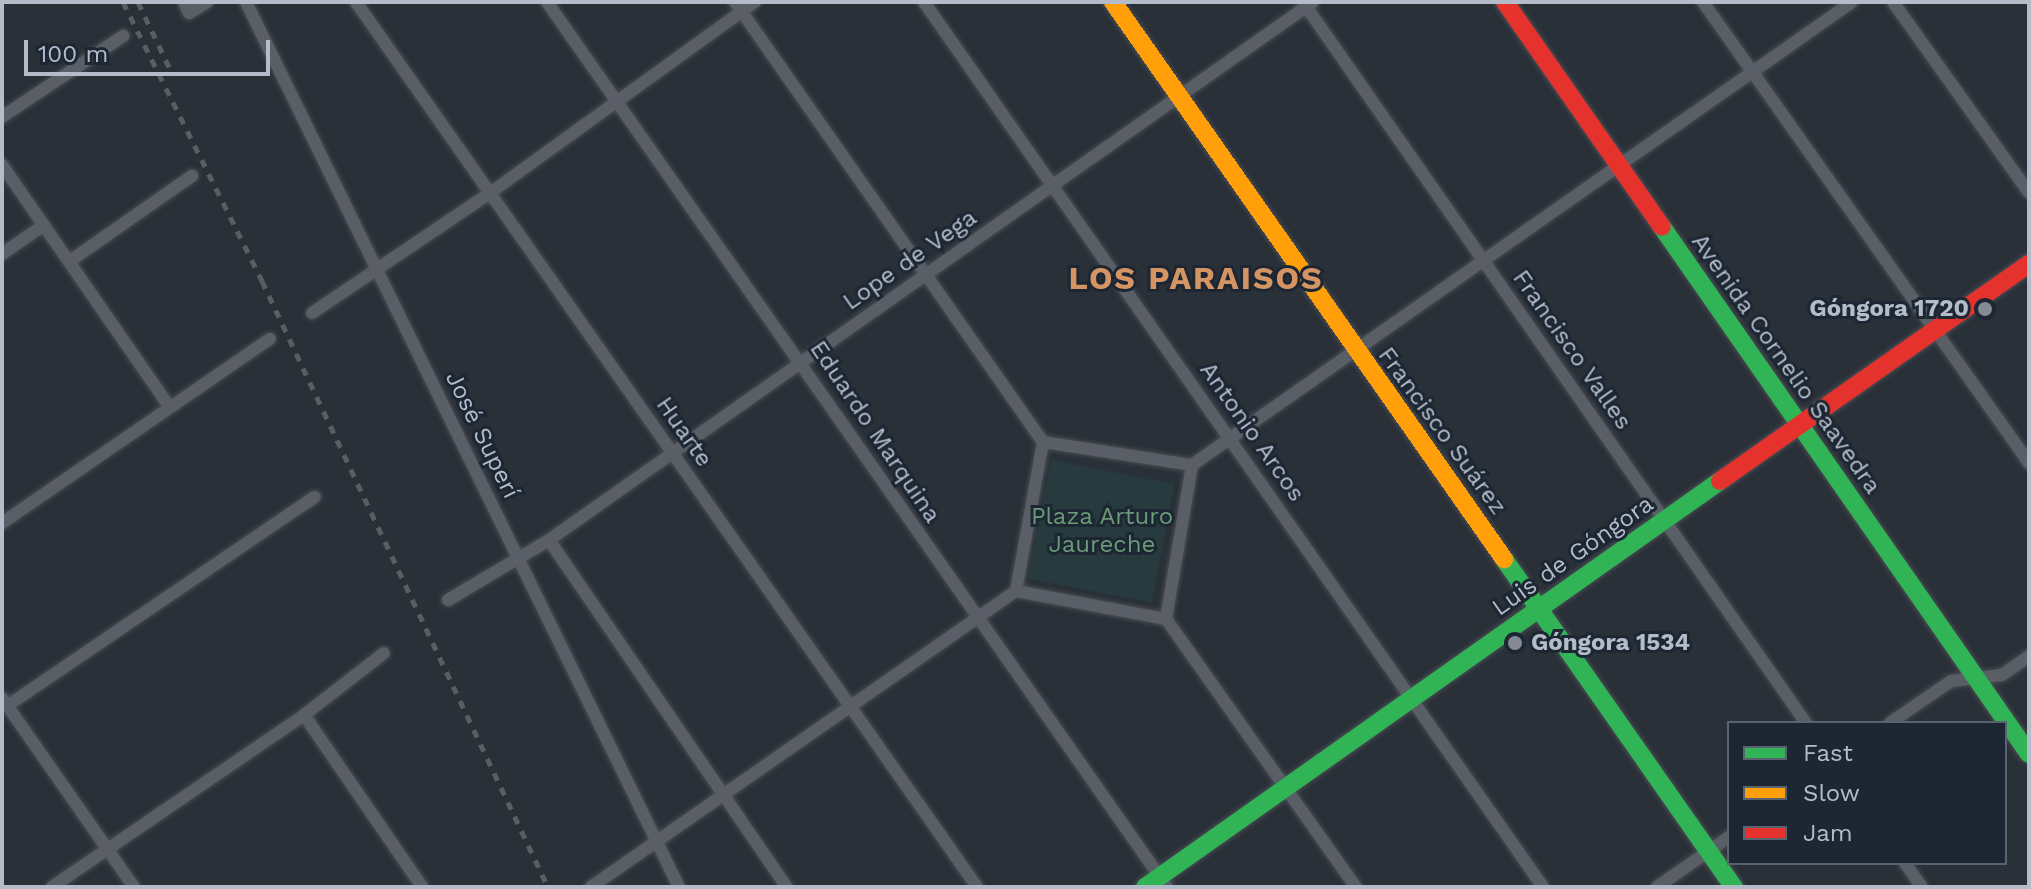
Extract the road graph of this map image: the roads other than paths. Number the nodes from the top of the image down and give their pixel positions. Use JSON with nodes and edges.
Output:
{"nodes":[{"id":1,"x":207,"y":2,"type":"edge"},
{"id":2,"x":246,"y":2,"type":"edge"},
{"id":3,"x":356,"y":2,"type":"edge"},
{"id":4,"x":547,"y":2,"type":"edge"},
{"id":5,"x":755,"y":2,"type":"edge"},
{"id":6,"x":924,"y":2,"type":"edge"},
{"id":7,"x":1113,"y":2,"type":"edge"},
{"id":8,"x":1505,"y":2,"type":"edge"},
{"id":9,"x":1703,"y":2,"type":"edge"},
{"id":10,"x":1852,"y":2,"type":"edge"},
{"id":11,"x":1893,"y":2,"type":"edge"},
{"id":12,"x":1307,"y":4,"type":"edge"},
{"id":13,"x":738,"y":7,"type":"edge"},
{"id":14,"x":186,"y":8,"type":"edge"},
{"id":15,"x":123,"y":36,"type":"dead end"},
{"id":16,"x":1753,"y":72,"type":"junction"},
{"id":17,"x":1178,"y":95,"type":"junction"},
{"id":18,"x":616,"y":101,"type":"junction"},
{"id":19,"x":2,"y":117,"type":"edge"},
{"id":20,"x":2,"y":165,"type":"edge"},
{"id":21,"x":1619,"y":167,"type":"junction"},
{"id":22,"x":192,"y":176,"type":"dead end"},
{"id":23,"x":1053,"y":185,"type":"junction"},
{"id":24,"x":490,"y":193,"type":"junction"},
{"id":25,"x":2029,"y":193,"type":"edge"},
{"id":26,"x":44,"y":225,"type":"junction"},
{"id":27,"x":2,"y":254,"type":"edge"},
{"id":28,"x":70,"y":261,"type":"junction"},
{"id":29,"x":1484,"y":262,"type":"junction"},
{"id":30,"x":2029,"y":264,"type":"edge"},
{"id":31,"x":378,"y":271,"type":"junction"},
{"id":32,"x":926,"y":274,"type":"junction"},
{"id":33,"x":312,"y":313,"type":"dead end"},
{"id":34,"x":1936,"y":330,"type":"junction"},
{"id":35,"x":270,"y":339,"type":"dead end"},
{"id":36,"x":1355,"y":351,"type":"junction"},
{"id":37,"x":802,"y":364,"type":"junction"},
{"id":38,"x":169,"y":406,"type":"junction"},
{"id":39,"x":1800,"y":425,"type":"junction"},
{"id":40,"x":1230,"y":438,"type":"junction"},
{"id":41,"x":1043,"y":442,"type":"junction"},
{"id":42,"x":672,"y":455,"type":"junction"},
{"id":43,"x":2029,"y":463,"type":"edge"},
{"id":44,"x":1192,"y":465,"type":"junction"},
{"id":45,"x":315,"y":497,"type":"dead end"},
{"id":46,"x":1665,"y":521,"type":"junction"},
{"id":47,"x":2,"y":523,"type":"edge"},
{"id":48,"x":549,"y":540,"type":"junction"},
{"id":49,"x":519,"y":561,"type":"junction"},
{"id":50,"x":1016,"y":591,"type":"junction"},
{"id":51,"x":448,"y":600,"type":"dead end"},
{"id":52,"x":1539,"y":608,"type":"junction"},
{"id":53,"x":976,"y":618,"type":"junction"},
{"id":54,"x":1166,"y":619,"type":"junction"},
{"id":55,"x":384,"y":653,"type":"dead end"},
{"id":56,"x":2029,"y":656,"type":"edge"},
{"id":57,"x":1976,"y":678,"type":"junction"},
{"id":58,"x":1413,"y":701,"type":"junction"},
{"id":59,"x":5,"y":702,"type":"edge"},
{"id":60,"x":849,"y":709,"type":"junction"},
{"id":61,"x":304,"y":715,"type":"junction"},
{"id":62,"x":1805,"y":721,"type":"edge"},
{"id":63,"x":1893,"y":721,"type":"edge"},
{"id":64,"x":2006,"y":721,"type":"edge"},
{"id":65,"x":2007,"y":722,"type":"edge"},
{"id":66,"x":2029,"y":754,"type":"edge"},
{"id":67,"x":1286,"y":788,"type":"junction"},
{"id":68,"x":723,"y":797,"type":"junction"},
{"id":69,"x":1727,"y":838,"type":"edge"},
{"id":70,"x":657,"y":841,"type":"junction"},
{"id":71,"x":107,"y":849,"type":"junction"},
{"id":72,"x":1709,"y":851,"type":"junction"},
{"id":73,"x":1906,"y":865,"type":"edge"},
{"id":74,"x":1157,"y":884,"type":"edge"},
{"id":75,"x":52,"y":887,"type":"edge"},
{"id":76,"x":134,"y":887,"type":"edge"},
{"id":77,"x":422,"y":887,"type":"edge"},
{"id":78,"x":591,"y":887,"type":"edge"},
{"id":79,"x":679,"y":887,"type":"edge"},
{"id":80,"x":787,"y":887,"type":"edge"},
{"id":81,"x":977,"y":887,"type":"edge"},
{"id":82,"x":1356,"y":887,"type":"edge"},
{"id":83,"x":1543,"y":887,"type":"edge"},
{"id":84,"x":1657,"y":887,"type":"edge"},
{"id":85,"x":1734,"y":887,"type":"edge"},
{"id":86,"x":1922,"y":887,"type":"edge"}],
"edges":[{"from":1,"to":14,"type":"street"},
{"from":2,"to":31,"type":"street","name":"José Superí"},
{"from":3,"to":24,"type":"street","name":"Huarte"},
{"from":4,"to":18,"type":"street","name":"Eduardo Marquina"},
{"from":5,"to":13,"type":"street"},
{"from":6,"to":23,"type":"street","name":"Antonio Arcos"},
{"from":7,"to":17,"type":"main road","name":"Francisco Suárez"},
{"from":8,"to":21,"type":"main road","name":"Avenida Cornelio Saavedra"},
{"from":9,"to":16,"type":"street"},
{"from":10,"to":16,"type":"street"},
{"from":11,"to":25,"type":"street"},
{"from":12,"to":17,"type":"street","name":"Lope de Vega"},
{"from":12,"to":29,"type":"street","name":"Francisco Valles"},
{"from":13,"to":18,"type":"street"},
{"from":13,"to":32,"type":"street"},
{"from":15,"to":19,"type":"street"},
{"from":16,"to":21,"type":"street"},
{"from":16,"to":34,"type":"street"},
{"from":17,"to":23,"type":"street","name":"Lope de Vega"},
{"from":17,"to":36,"type":"main road","name":"Francisco Suárez"},
{"from":18,"to":24,"type":"street"},
{"from":18,"to":37,"type":"street","name":"Eduardo Marquina"},
{"from":20,"to":26,"type":"street"},
{"from":21,"to":29,"type":"street"},
{"from":21,"to":39,"type":"main road","name":"Avenida Cornelio Saavedra"},
{"from":22,"to":28,"type":"street"},
{"from":23,"to":32,"type":"street","name":"Lope de Vega"},
{"from":23,"to":40,"type":"street","name":"Antonio Arcos"},
{"from":24,"to":31,"type":"street"},
{"from":24,"to":42,"type":"street","name":"Huarte"},
{"from":26,"to":27,"type":"street"},
{"from":26,"to":28,"type":"street"},
{"from":28,"to":38,"type":"street"},
{"from":29,"to":36,"type":"street"},
{"from":29,"to":46,"type":"street","name":"Francisco Valles"},
{"from":30,"to":34,"type":"main road","name":"Luis de Góngora"},
{"from":31,"to":33,"type":"street"},
{"from":31,"to":49,"type":"street","name":"José Superí"},
{"from":32,"to":37,"type":"street","name":"Lope de Vega"},
{"from":32,"to":41,"type":"street"},
{"from":34,"to":39,"type":"main road","name":"Luis de Góngora"},
{"from":34,"to":43,"type":"street"},
{"from":35,"to":38,"type":"street"},
{"from":36,"to":40,"type":"street"},
{"from":36,"to":52,"type":"main road","name":"Francisco Suárez"},
{"from":37,"to":42,"type":"street","name":"Lope de Vega"},
{"from":37,"to":53,"type":"street","name":"Eduardo Marquina"},
{"from":38,"to":47,"type":"street"},
{"from":39,"to":46,"type":"main road","name":"Luis de Góngora"},
{"from":39,"to":57,"type":"main road","name":"Avenida Cornelio Saavedra"},
{"from":40,"to":44,"type":"street"},
{"from":40,"to":58,"type":"street","name":"Antonio Arcos"},
{"from":41,"to":44,"type":"street"},
{"from":41,"to":50,"type":"street"},
{"from":42,"to":48,"type":"street","name":"Lope de Vega"},
{"from":42,"to":60,"type":"street","name":"Huarte"},
{"from":44,"to":54,"type":"street"},
{"from":45,"to":59,"type":"street"},
{"from":46,"to":52,"type":"main road","name":"Luis de Góngora"},
{"from":46,"to":62,"type":"street","name":"Francisco Valles"},
{"from":48,"to":49,"type":"street","name":"Lope de Vega"},
{"from":48,"to":68,"type":"street"},
{"from":49,"to":51,"type":"street","name":"Lope de Vega"},
{"from":49,"to":70,"type":"street","name":"José Superí"},
{"from":50,"to":53,"type":"street"},
{"from":50,"to":54,"type":"street"},
{"from":52,"to":58,"type":"main road","name":"Luis de Góngora"},
{"from":52,"to":72,"type":"main road","name":"Francisco Suárez"},
{"from":53,"to":60,"type":"street"},
{"from":53,"to":74,"type":"street","name":"Eduardo Marquina"},
{"from":54,"to":67,"type":"street"},
{"from":55,"to":61,"type":"street"},
{"from":56,"to":57,"type":"street"},
{"from":57,"to":63,"type":"street"},
{"from":57,"to":64,"type":"main road","name":"Avenida Cornelio Saavedra"},
{"from":58,"to":67,"type":"main road","name":"Luis de Góngora"},
{"from":58,"to":83,"type":"street","name":"Antonio Arcos"},
{"from":59,"to":71,"type":"street"},
{"from":60,"to":68,"type":"street"},
{"from":60,"to":81,"type":"street","name":"Huarte"},
{"from":61,"to":71,"type":"street"},
{"from":61,"to":77,"type":"street"},
{"from":65,"to":66,"type":"main road","name":"Avenida Cornelio Saavedra"},
{"from":67,"to":74,"type":"main road","name":"Luis de Góngora"},
{"from":67,"to":82,"type":"street"},
{"from":68,"to":70,"type":"street"},
{"from":68,"to":80,"type":"street"},
{"from":69,"to":72,"type":"street"},
{"from":70,"to":78,"type":"street"},
{"from":70,"to":79,"type":"street","name":"José Superí"},
{"from":71,"to":75,"type":"street"},
{"from":71,"to":76,"type":"street"},
{"from":72,"to":84,"type":"street"},
{"from":72,"to":85,"type":"main road","name":"Francisco Suárez"},
{"from":73,"to":86,"type":"street"}]}
